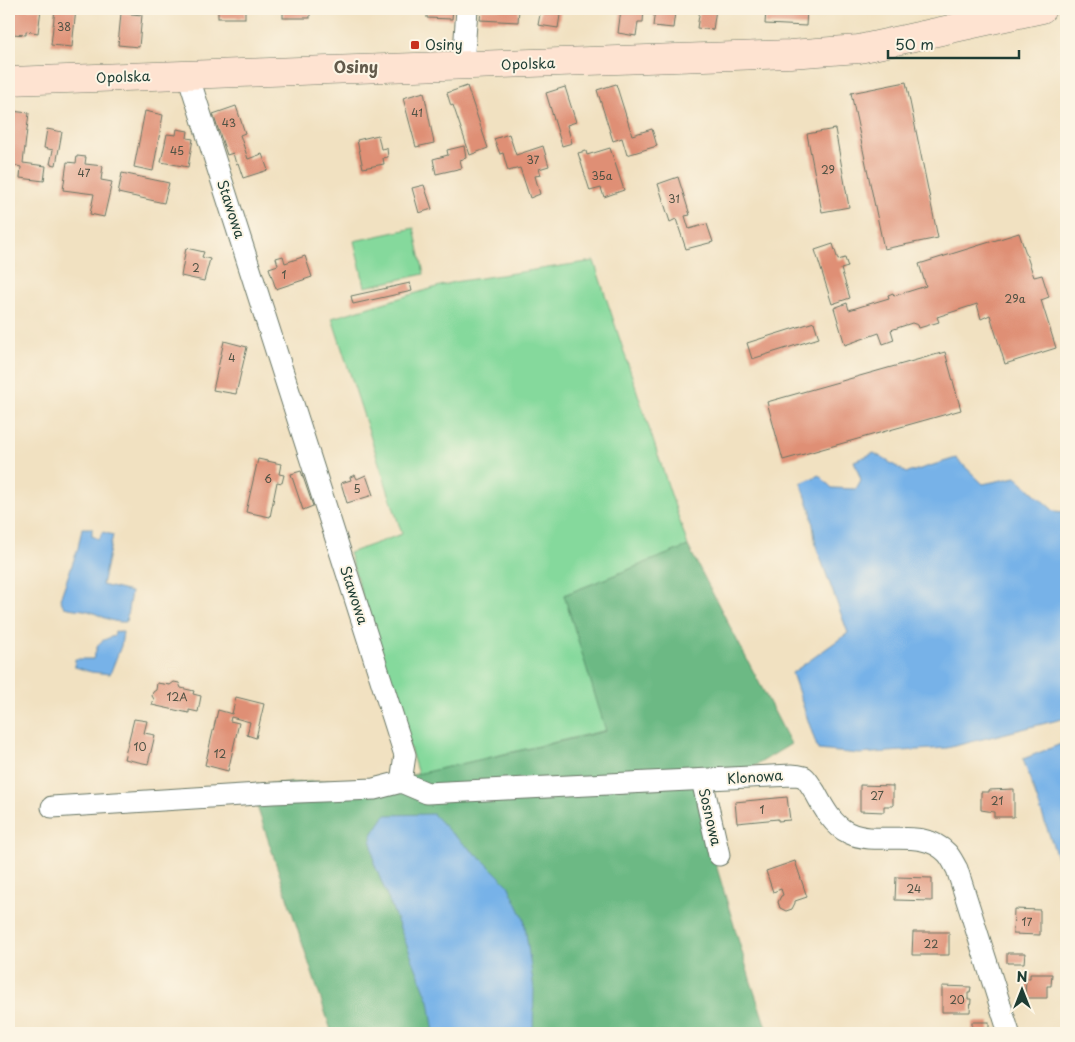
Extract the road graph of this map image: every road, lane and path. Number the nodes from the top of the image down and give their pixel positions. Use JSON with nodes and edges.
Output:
{"nodes":[{"id":1,"x":467,"y":9,"type":"edge"},
{"id":2,"x":1042,"y":9,"type":"edge"},
{"id":3,"x":464,"y":66,"type":"junction"},
{"id":4,"x":188,"y":75,"type":"junction"},
{"id":5,"x":9,"y":81,"type":"edge"},
{"id":6,"x":702,"y":780,"type":"junction"},
{"id":7,"x":402,"y":782,"type":"junction"},
{"id":8,"x":52,"y":807,"type":"dead end"},
{"id":9,"x":719,"y":854,"type":"dead end"},
{"id":10,"x":1008,"y":1033,"type":"edge"}],
"edges":[{"from":1,"to":3,"type":"street"},
{"from":2,"to":3,"type":"street","name":"Opolska"},
{"from":3,"to":4,"type":"street","name":"Opolska"},
{"from":4,"to":5,"type":"street","name":"Opolska"},
{"from":4,"to":7,"type":"street","name":"Stawowa"},
{"from":6,"to":7,"type":"street","name":"Klonowa"},
{"from":6,"to":9,"type":"street","name":"Sosnowa"},
{"from":6,"to":10,"type":"street","name":"Klonowa"},
{"from":7,"to":8,"type":"street"}]}
